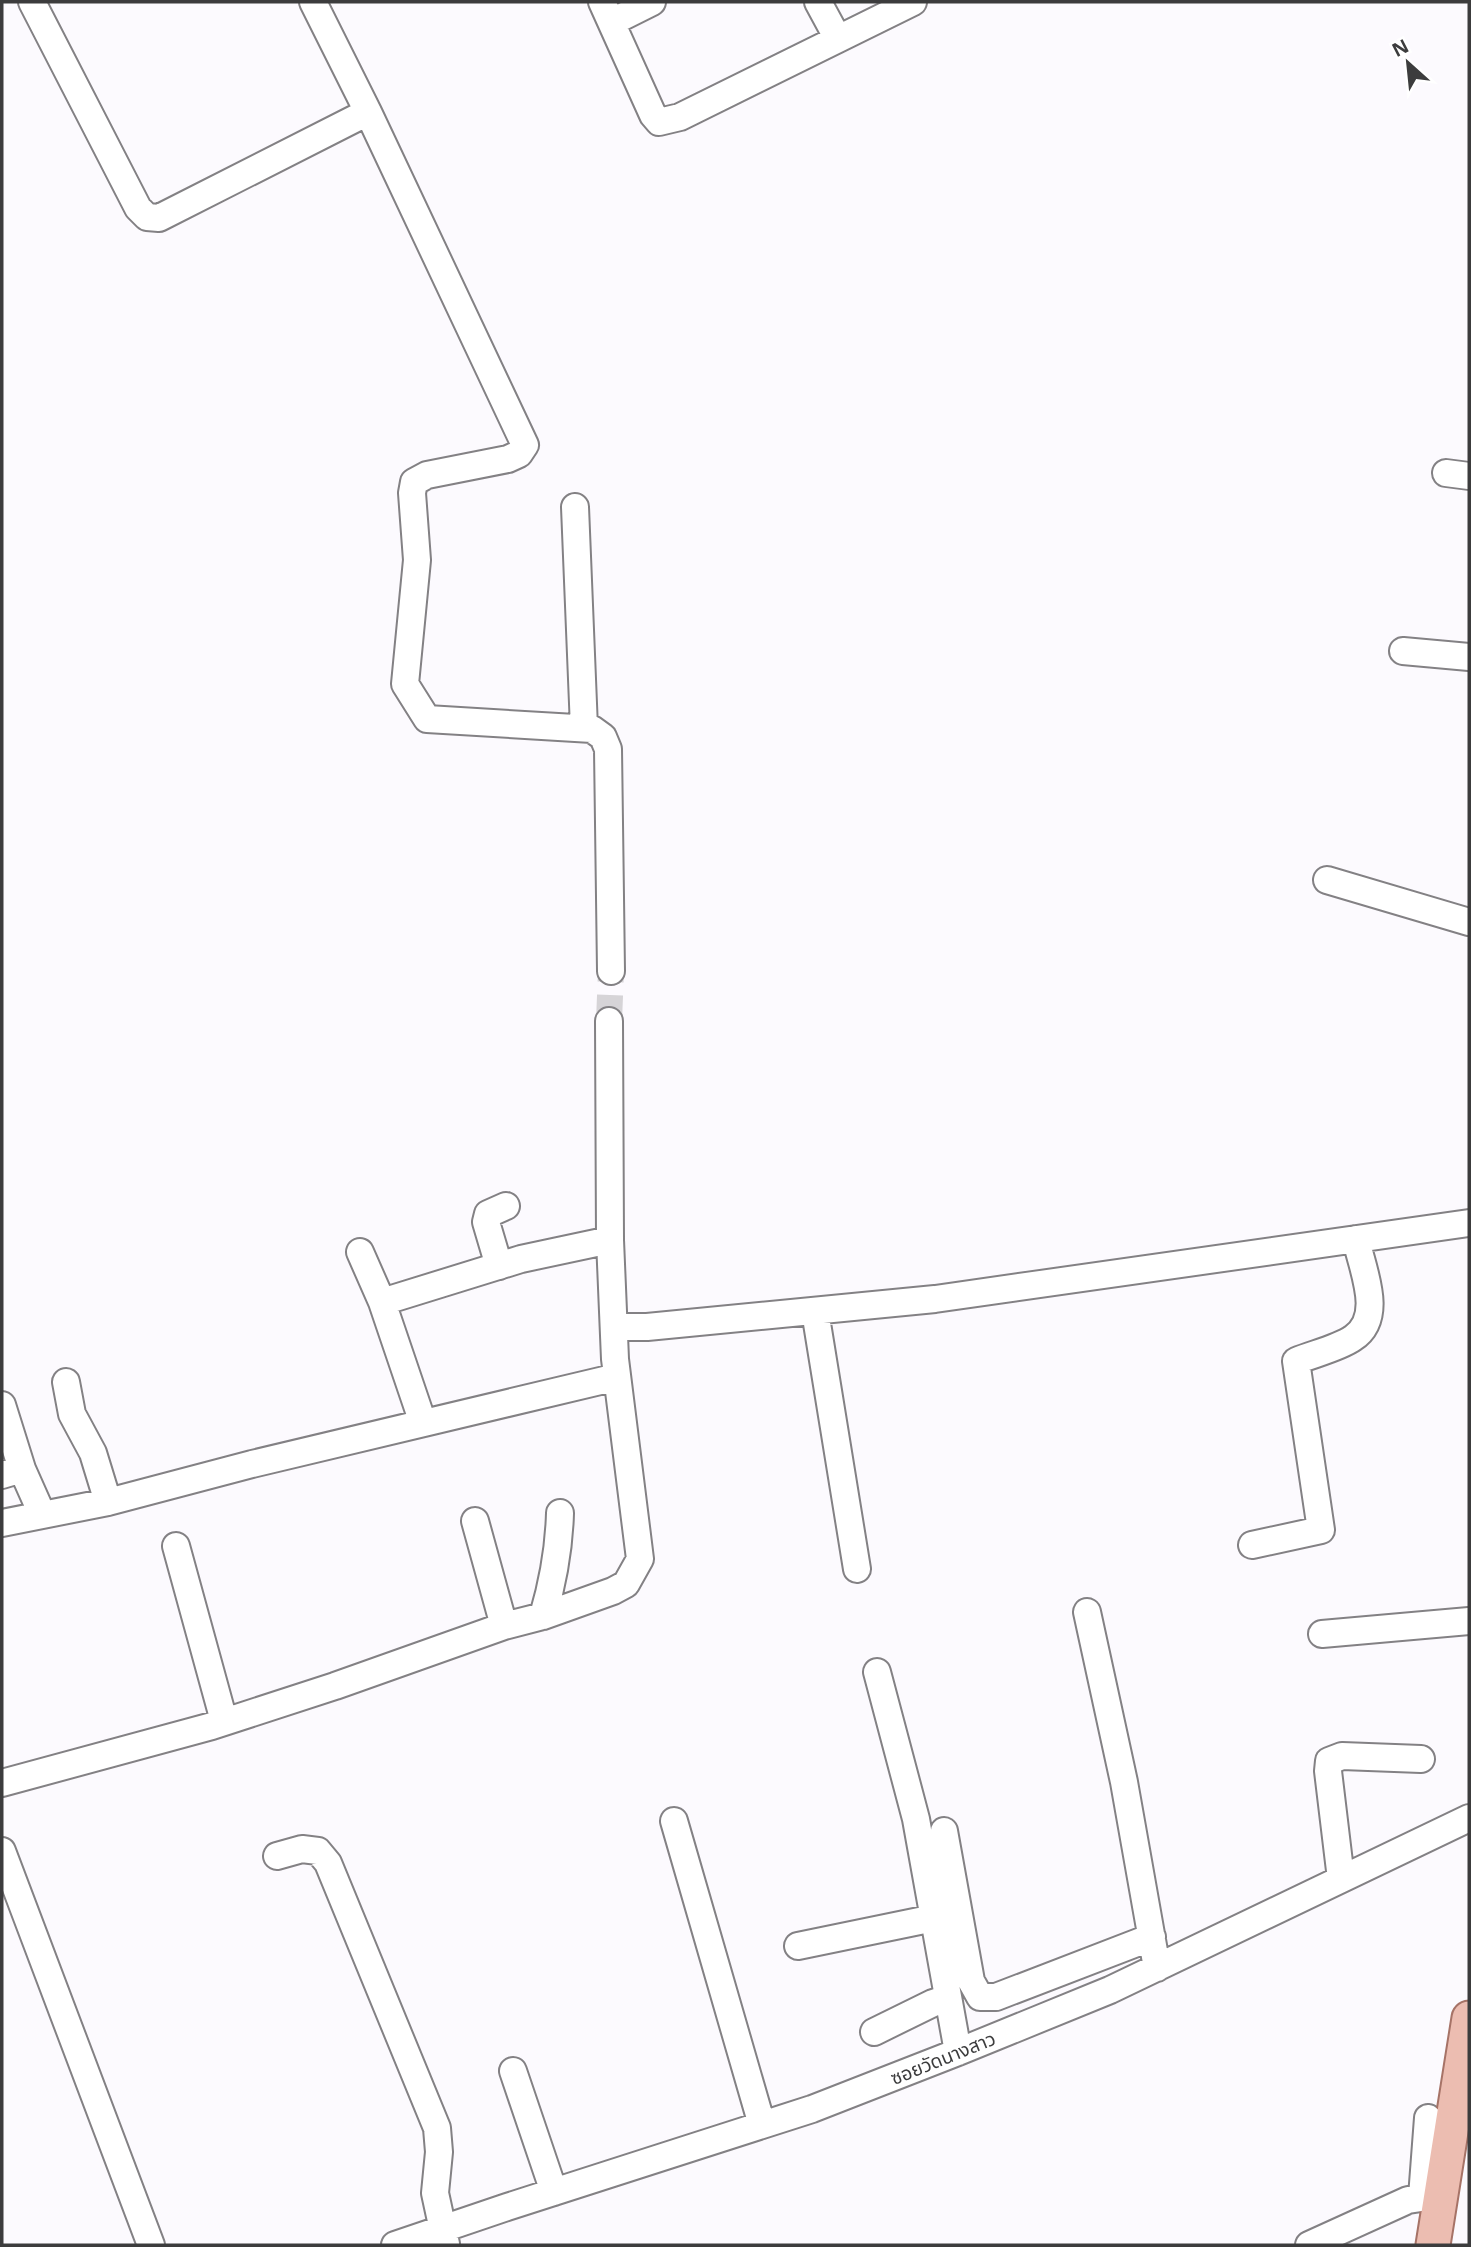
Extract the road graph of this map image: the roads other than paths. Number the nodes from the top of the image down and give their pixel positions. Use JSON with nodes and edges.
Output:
{"nodes":[{"id":1,"x":32,"y":2,"type":"edge"},
{"id":2,"x":313,"y":2,"type":"edge"},
{"id":3,"x":652,"y":2,"type":"edge"},
{"id":4,"x":818,"y":2,"type":"edge"},
{"id":5,"x":913,"y":2,"type":"edge"},
{"id":6,"x":607,"y":12,"type":"edge"},
{"id":7,"x":838,"y":39,"type":"junction"},
{"id":8,"x":368,"y":112,"type":"junction"},
{"id":9,"x":575,"y":507,"type":"dead end"},
{"id":10,"x":1403,"y":651,"type":"dead end"},
{"id":11,"x":1469,"y":657,"type":"edge"},
{"id":12,"x":584,"y":728,"type":"junction"},
{"id":13,"x":1327,"y":880,"type":"dead end"},
{"id":14,"x":1469,"y":922,"type":"edge"},
{"id":15,"x":611,"y":971,"type":"tunnel mouth"},
{"id":16,"x":609,"y":1021,"type":"tunnel mouth"},
{"id":17,"x":506,"y":1206,"type":"dead end"},
{"id":18,"x":1469,"y":1223,"type":"edge"},
{"id":19,"x":1356,"y":1239,"type":"junction"},
{"id":20,"x":610,"y":1240,"type":"junction"},
{"id":21,"x":360,"y":1252,"type":"dead end"},
{"id":22,"x":499,"y":1266,"type":"junction"},
{"id":23,"x":382,"y":1302,"type":"junction"},
{"id":24,"x":815,"y":1311,"type":"junction"},
{"id":25,"x":615,"y":1327,"type":"junction"},
{"id":26,"x":617,"y":1377,"type":"junction"},
{"id":27,"x":66,"y":1382,"type":"dead end"},
{"id":28,"x":2,"y":1405,"type":"edge"},
{"id":29,"x":423,"y":1423,"type":"junction"},
{"id":30,"x":12,"y":1472,"type":"edge"},
{"id":31,"x":108,"y":1502,"type":"junction"},
{"id":32,"x":560,"y":1513,"type":"dead end"},
{"id":33,"x":42,"y":1514,"type":"junction"},
{"id":34,"x":475,"y":1521,"type":"dead end"},
{"id":35,"x":2,"y":1523,"type":"edge"},
{"id":36,"x":1252,"y":1545,"type":"dead end"},
{"id":37,"x":176,"y":1546,"type":"dead end"},
{"id":38,"x":857,"y":1569,"type":"dead end"},
{"id":39,"x":1087,"y":1612,"type":"dead end"},
{"id":40,"x":543,"y":1616,"type":"junction"},
{"id":41,"x":1469,"y":1621,"type":"edge"},
{"id":42,"x":504,"y":1626,"type":"junction"},
{"id":43,"x":1322,"y":1634,"type":"dead end"},
{"id":44,"x":877,"y":1672,"type":"dead end"},
{"id":45,"x":224,"y":1721,"type":"junction"},
{"id":46,"x":1421,"y":1759,"type":"dead end"},
{"id":47,"x":2,"y":1783,"type":"edge"},
{"id":48,"x":1469,"y":1818,"type":"edge"},
{"id":49,"x":674,"y":1821,"type":"dead end"},
{"id":50,"x":944,"y":1831,"type":"dead end"},
{"id":51,"x":2,"y":1851,"type":"edge"},
{"id":52,"x":277,"y":1856,"type":"dead end"},
{"id":53,"x":1341,"y":1880,"type":"junction"},
{"id":54,"x":934,"y":1918,"type":"junction"},
{"id":55,"x":1152,"y":1937,"type":"junction"},
{"id":56,"x":798,"y":1946,"type":"dead end"},
{"id":57,"x":1157,"y":1968,"type":"junction"},
{"id":58,"x":948,"y":1998,"type":"junction"},
{"id":59,"x":1469,"y":2018,"type":"edge"},
{"id":60,"x":874,"y":2032,"type":"dead end"},
{"id":61,"x":958,"y":2052,"type":"junction"},
{"id":62,"x":513,"y":2071,"type":"dead end"},
{"id":63,"x":762,"y":2125,"type":"junction"},
{"id":64,"x":1449,"y":2132,"type":"edge"},
{"id":65,"x":554,"y":2192,"type":"junction"},
{"id":66,"x":1431,"y":2196,"type":"junction"},
{"id":67,"x":445,"y":2237,"type":"edge"},
{"id":68,"x":151,"y":2245,"type":"edge"},
{"id":69,"x":395,"y":2245,"type":"edge"},
{"id":70,"x":1309,"y":2245,"type":"edge"},
{"id":71,"x":1433,"y":2245,"type":"edge"}],
"edges":[{"from":1,"to":8,"type":"street"},
{"from":2,"to":8,"type":"street"},
{"from":3,"to":6,"type":"street"},
{"from":4,"to":7,"type":"street"},
{"from":5,"to":7,"type":"street"},
{"from":6,"to":7,"type":"street"},
{"from":8,"to":12,"type":"street"},
{"from":9,"to":12,"type":"street"},
{"from":10,"to":11,"type":"street"},
{"from":12,"to":15,"type":"street"},
{"from":13,"to":14,"type":"street"},
{"from":16,"to":20,"type":"street"},
{"from":17,"to":22,"type":"street"},
{"from":18,"to":19,"type":"street"},
{"from":19,"to":24,"type":"street"},
{"from":19,"to":36,"type":"street"},
{"from":20,"to":22,"type":"street"},
{"from":20,"to":25,"type":"street"},
{"from":21,"to":23,"type":"street"},
{"from":22,"to":23,"type":"street"},
{"from":23,"to":29,"type":"street"},
{"from":24,"to":25,"type":"street"},
{"from":24,"to":38,"type":"street"},
{"from":25,"to":26,"type":"street"},
{"from":26,"to":29,"type":"street"},
{"from":26,"to":40,"type":"street"},
{"from":27,"to":31,"type":"street"},
{"from":28,"to":30,"type":"street"},
{"from":29,"to":31,"type":"street"},
{"from":30,"to":33,"type":"street"},
{"from":31,"to":33,"type":"street"},
{"from":32,"to":40,"type":"street"},
{"from":33,"to":35,"type":"street"},
{"from":34,"to":42,"type":"street"},
{"from":37,"to":45,"type":"street"},
{"from":39,"to":55,"type":"street"},
{"from":40,"to":42,"type":"street"},
{"from":41,"to":43,"type":"street"},
{"from":42,"to":45,"type":"street"},
{"from":44,"to":54,"type":"street"},
{"from":45,"to":47,"type":"street"},
{"from":46,"to":53,"type":"street"},
{"from":48,"to":53,"type":"street","name":"ซอยวัดนางสาว"},
{"from":49,"to":63,"type":"street"},
{"from":50,"to":55,"type":"street"},
{"from":51,"to":68,"type":"street"},
{"from":52,"to":67,"type":"street"},
{"from":53,"to":57,"type":"street","name":"ซอยวัดนางสาว"},
{"from":54,"to":56,"type":"street"},
{"from":54,"to":58,"type":"street"},
{"from":55,"to":57,"type":"street"},
{"from":57,"to":61,"type":"street","name":"ซอยวัดนางสาว"},
{"from":58,"to":60,"type":"street"},
{"from":58,"to":61,"type":"street"},
{"from":59,"to":64,"type":"main road"},
{"from":61,"to":63,"type":"street","name":"ซอยวัดนางสาว"},
{"from":62,"to":65,"type":"street"},
{"from":63,"to":65,"type":"street","name":"ซอยวัดนางสาว"},
{"from":64,"to":66,"type":"main road"},
{"from":65,"to":67,"type":"street","name":"ซอยวัดนางสาว"},
{"from":66,"to":70,"type":"street"},
{"from":66,"to":71,"type":"main road"},
{"from":67,"to":69,"type":"street","name":"ซอยวัดนางสาว"}]}
